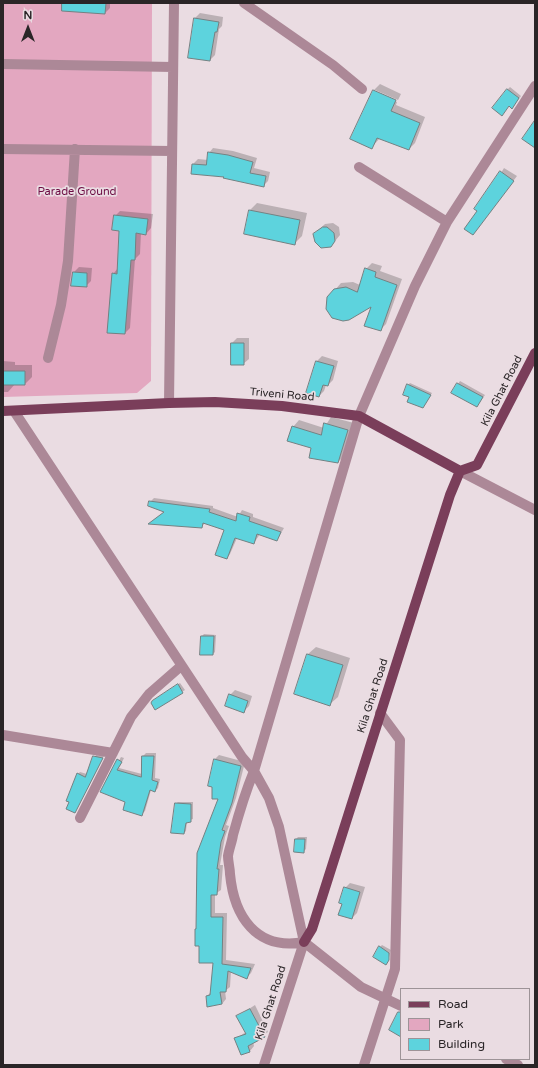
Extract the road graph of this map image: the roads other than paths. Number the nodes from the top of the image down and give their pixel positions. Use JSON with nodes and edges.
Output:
{"nodes":[{"id":1,"x":174,"y":3,"type":"edge"},
{"id":2,"x":244,"y":3,"type":"edge"},
{"id":3,"x":3,"y":64,"type":"edge"},
{"id":4,"x":173,"y":67,"type":"junction"},
{"id":5,"x":535,"y":86,"type":"edge"},
{"id":6,"x":362,"y":89,"type":"dead end"},
{"id":7,"x":3,"y":149,"type":"edge"},
{"id":8,"x":75,"y":149,"type":"junction"},
{"id":9,"x":172,"y":150,"type":"junction"},
{"id":10,"x":359,"y":167,"type":"dead end"},
{"id":11,"x":447,"y":222,"type":"junction"},
{"id":12,"x":535,"y":353,"type":"edge"},
{"id":13,"x":48,"y":358,"type":"dead end"},
{"id":14,"x":169,"y":403,"type":"junction"},
{"id":15,"x":3,"y":411,"type":"edge"},
{"id":16,"x":14,"y":411,"type":"junction"},
{"id":17,"x":359,"y":416,"type":"junction"},
{"id":18,"x":460,"y":471,"type":"junction"},
{"id":19,"x":535,"y":510,"type":"edge"},
{"id":20,"x":182,"y":666,"type":"junction"},
{"id":21,"x":380,"y":713,"type":"junction"},
{"id":22,"x":3,"y":735,"type":"edge"},
{"id":23,"x":113,"y":752,"type":"junction"},
{"id":24,"x":254,"y":771,"type":"junction"},
{"id":25,"x":80,"y":818,"type":"dead end"},
{"id":26,"x":304,"y":942,"type":"junction"},
{"id":27,"x":386,"y":998,"type":"junction"},
{"id":28,"x":400,"y":1005,"type":"edge"},
{"id":29,"x":508,"y":1060,"type":"edge"},
{"id":30,"x":264,"y":1065,"type":"edge"},
{"id":31,"x":364,"y":1065,"type":"edge"},
{"id":32,"x":518,"y":1065,"type":"edge"}],
"edges":[{"from":1,"to":4,"type":"street"},
{"from":2,"to":6,"type":"street"},
{"from":3,"to":4,"type":"street"},
{"from":4,"to":9,"type":"street"},
{"from":5,"to":11,"type":"street"},
{"from":7,"to":8,"type":"street"},
{"from":8,"to":9,"type":"street"},
{"from":8,"to":13,"type":"street"},
{"from":9,"to":14,"type":"street"},
{"from":10,"to":11,"type":"street"},
{"from":11,"to":17,"type":"street"},
{"from":12,"to":18,"type":"main road","name":"Kila Ghat Road"},
{"from":14,"to":16,"type":"main road","name":"Triveni Road"},
{"from":14,"to":17,"type":"main road","name":"Triveni Road"},
{"from":15,"to":16,"type":"main road","name":"Triveni Road"},
{"from":16,"to":20,"type":"street"},
{"from":17,"to":18,"type":"main road","name":"Triveni Road"},
{"from":17,"to":24,"type":"street"},
{"from":18,"to":19,"type":"street","name":"Triveni Road"},
{"from":18,"to":21,"type":"main road","name":"Kila Ghat Road"},
{"from":20,"to":23,"type":"street"},
{"from":20,"to":24,"type":"street"},
{"from":21,"to":26,"type":"main road","name":"Kila Ghat Road"},
{"from":21,"to":27,"type":"street"},
{"from":22,"to":23,"type":"street"},
{"from":23,"to":25,"type":"street"},
{"from":24,"to":26,"type":"street"},
{"from":24,"to":26,"type":"street"},
{"from":26,"to":27,"type":"street"},
{"from":26,"to":30,"type":"street","name":"Kila Ghat Road"},
{"from":27,"to":28,"type":"street"},
{"from":27,"to":31,"type":"street"},
{"from":29,"to":32,"type":"street"}]}
